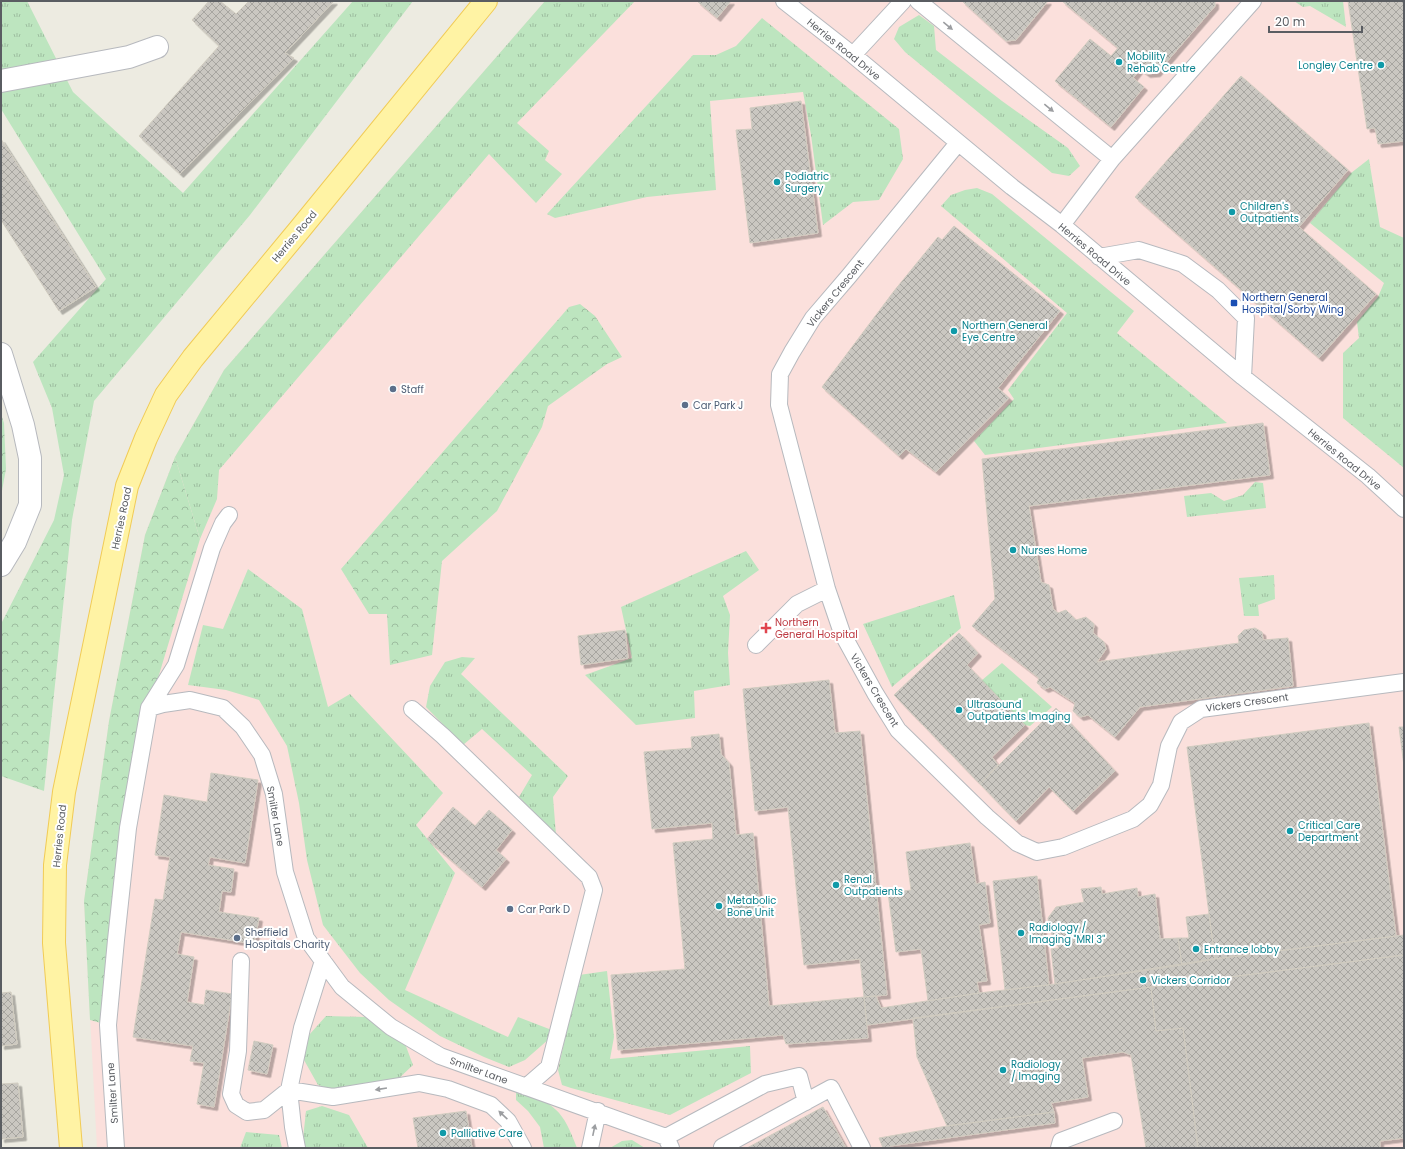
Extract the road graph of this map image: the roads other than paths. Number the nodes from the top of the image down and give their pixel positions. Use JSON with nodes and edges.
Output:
{"nodes":[{"id":1,"x":485,"y":1,"type":"edge"},
{"id":2,"x":784,"y":1,"type":"edge"},
{"id":3,"x":903,"y":1,"type":"edge"},
{"id":4,"x":918,"y":1,"type":"edge"},
{"id":5,"x":1253,"y":1,"type":"edge"},
{"id":6,"x":157,"y":47,"type":"dead end"},
{"id":7,"x":853,"y":55,"type":"junction"},
{"id":8,"x":1,"y":81,"type":"edge"},
{"id":9,"x":958,"y":143,"type":"junction"},
{"id":10,"x":1112,"y":159,"type":"junction"},
{"id":11,"x":1062,"y":226,"type":"junction"},
{"id":12,"x":1099,"y":257,"type":"junction"},
{"id":13,"x":1,"y":354,"type":"edge"},
{"id":14,"x":1244,"y":377,"type":"junction"},
{"id":15,"x":1404,"y":509,"type":"edge"},
{"id":16,"x":229,"y":515,"type":"dead end"},
{"id":17,"x":1,"y":565,"type":"edge"},
{"id":18,"x":826,"y":589,"type":"junction"},
{"id":19,"x":756,"y":645,"type":"dead end"},
{"id":20,"x":1404,"y":682,"type":"edge"},
{"id":21,"x":149,"y":708,"type":"junction"},
{"id":22,"x":412,"y":709,"type":"dead end"},
{"id":23,"x":241,"y":961,"type":"dead end"},
{"id":24,"x":323,"y":961,"type":"junction"},
{"id":25,"x":526,"y":1087,"type":"junction"},
{"id":26,"x":289,"y":1090,"type":"junction"},
{"id":27,"x":806,"y":1102,"type":"junction"},
{"id":28,"x":598,"y":1111,"type":"junction"},
{"id":29,"x":1114,"y":1121,"type":"dead end"},
{"id":30,"x":669,"y":1142,"type":"edge"},
{"id":31,"x":71,"y":1148,"type":"edge"},
{"id":32,"x":116,"y":1148,"type":"edge"},
{"id":33,"x":297,"y":1148,"type":"edge"},
{"id":34,"x":523,"y":1148,"type":"edge"},
{"id":35,"x":590,"y":1148,"type":"edge"},
{"id":36,"x":722,"y":1148,"type":"edge"},
{"id":37,"x":862,"y":1148,"type":"edge"},
{"id":38,"x":1059,"y":1148,"type":"edge"}],
"edges":[{"from":1,"to":31,"type":"main road","name":"Herries Road"},
{"from":2,"to":7,"type":"lane","name":"Herries Road Drive"},
{"from":3,"to":7,"type":"lane"},
{"from":4,"to":10,"type":"lane","one_way":true},
{"from":5,"to":10,"type":"lane"},
{"from":6,"to":8,"type":"street"},
{"from":7,"to":9,"type":"lane","name":"Herries Road Drive"},
{"from":9,"to":11,"type":"lane","name":"Herries Road Drive"},
{"from":9,"to":18,"type":"lane","name":"Vickers Crescent"},
{"from":10,"to":11,"type":"lane"},
{"from":11,"to":12,"type":"lane","name":"Herries Road Drive"},
{"from":12,"to":14,"type":"lane","name":"Herries Road Drive"},
{"from":12,"to":14,"type":"lane"},
{"from":13,"to":17,"type":"street"},
{"from":14,"to":15,"type":"lane","name":"Herries Road Drive"},
{"from":16,"to":21,"type":"lane"},
{"from":18,"to":19,"type":"lane"},
{"from":18,"to":20,"type":"lane","name":"Vickers Crescent"},
{"from":21,"to":24,"type":"lane","name":"Smilter Lane"},
{"from":21,"to":32,"type":"lane","name":"Smilter Lane"},
{"from":22,"to":25,"type":"lane"},
{"from":23,"to":26,"type":"lane"},
{"from":24,"to":25,"type":"lane","name":"Smilter Lane"},
{"from":24,"to":26,"type":"lane"},
{"from":25,"to":28,"type":"lane","name":"Smilter Lane"},
{"from":26,"to":33,"type":"lane"},
{"from":34,"to":26,"type":"lane","one_way":true},
{"from":27,"to":30,"type":"lane","name":"Smilter Lane"},
{"from":27,"to":36,"type":"lane"},
{"from":27,"to":37,"type":"lane"},
{"from":28,"to":30,"type":"lane","name":"Smilter Lane"},
{"from":35,"to":28,"type":"lane","one_way":true},
{"from":29,"to":38,"type":"lane"}]}
